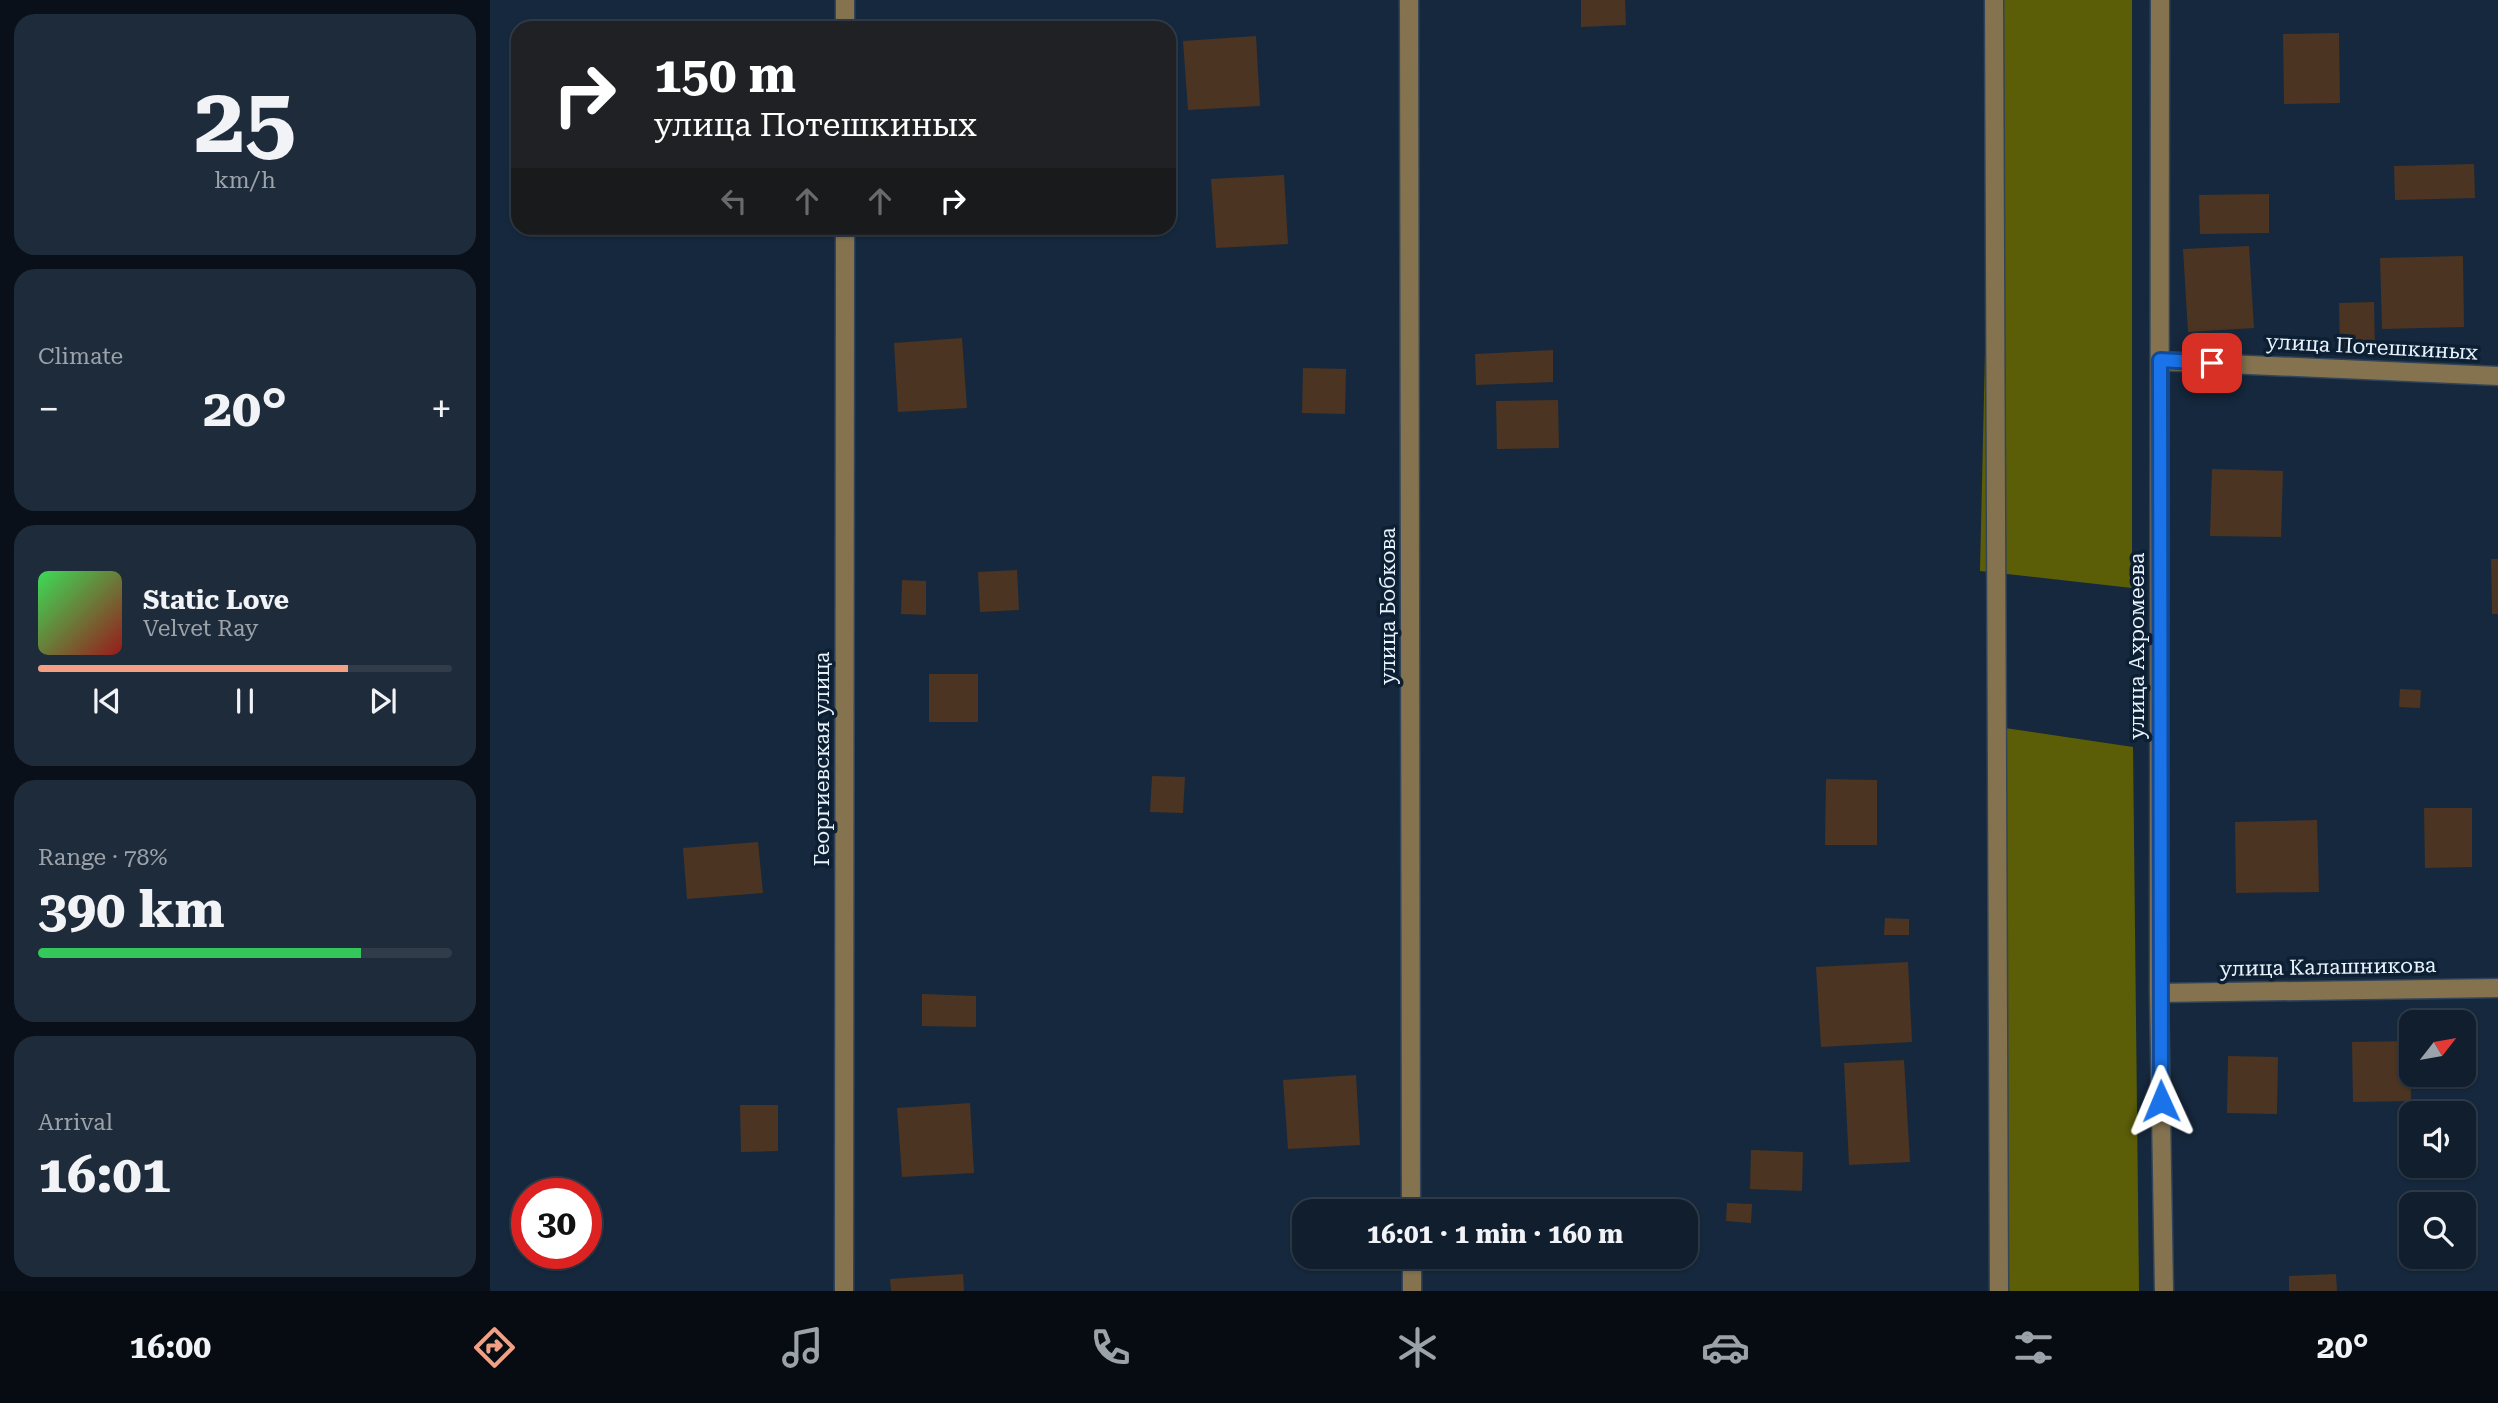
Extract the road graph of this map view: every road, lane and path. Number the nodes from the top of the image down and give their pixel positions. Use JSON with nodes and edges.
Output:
{"nodes":[{"id":1,"x":845,"y":0,"type":"edge"},
{"id":2,"x":1409,"y":0,"type":"edge"},
{"id":3,"x":1994,"y":0,"type":"edge"},
{"id":4,"x":2160,"y":0,"type":"edge"},
{"id":5,"x":845,"y":21,"type":"edge"},
{"id":6,"x":845,"y":235,"type":"edge"},
{"id":7,"x":2160,"y":360,"type":"junction"},
{"id":8,"x":2498,"y":376,"type":"edge"},
{"id":9,"x":2498,"y":988,"type":"edge"},
{"id":10,"x":2159,"y":993,"type":"junction"},
{"id":11,"x":1411,"y":1199,"type":"edge"},
{"id":12,"x":1412,"y":1269,"type":"edge"},
{"id":13,"x":844,"y":1291,"type":"edge"},
{"id":14,"x":1412,"y":1291,"type":"edge"},
{"id":15,"x":1999,"y":1291,"type":"edge"},
{"id":16,"x":2164,"y":1291,"type":"edge"}],
"edges":[{"from":1,"to":5,"type":"street"},
{"from":2,"to":11,"type":"street","name":"улица Бобкова"},
{"from":3,"to":15,"type":"street"},
{"from":4,"to":7,"type":"street","name":"улица Ахромеева"},
{"from":6,"to":13,"type":"street","name":"Георгиевская улица"},
{"from":7,"to":8,"type":"street","name":"улица Потешкиных"},
{"from":7,"to":10,"type":"street","name":"улица Ахромеева"},
{"from":9,"to":10,"type":"street","name":"улица Калашникова"},
{"from":10,"to":16,"type":"street","name":"улица Ахромеева"},
{"from":12,"to":14,"type":"street"}]}
